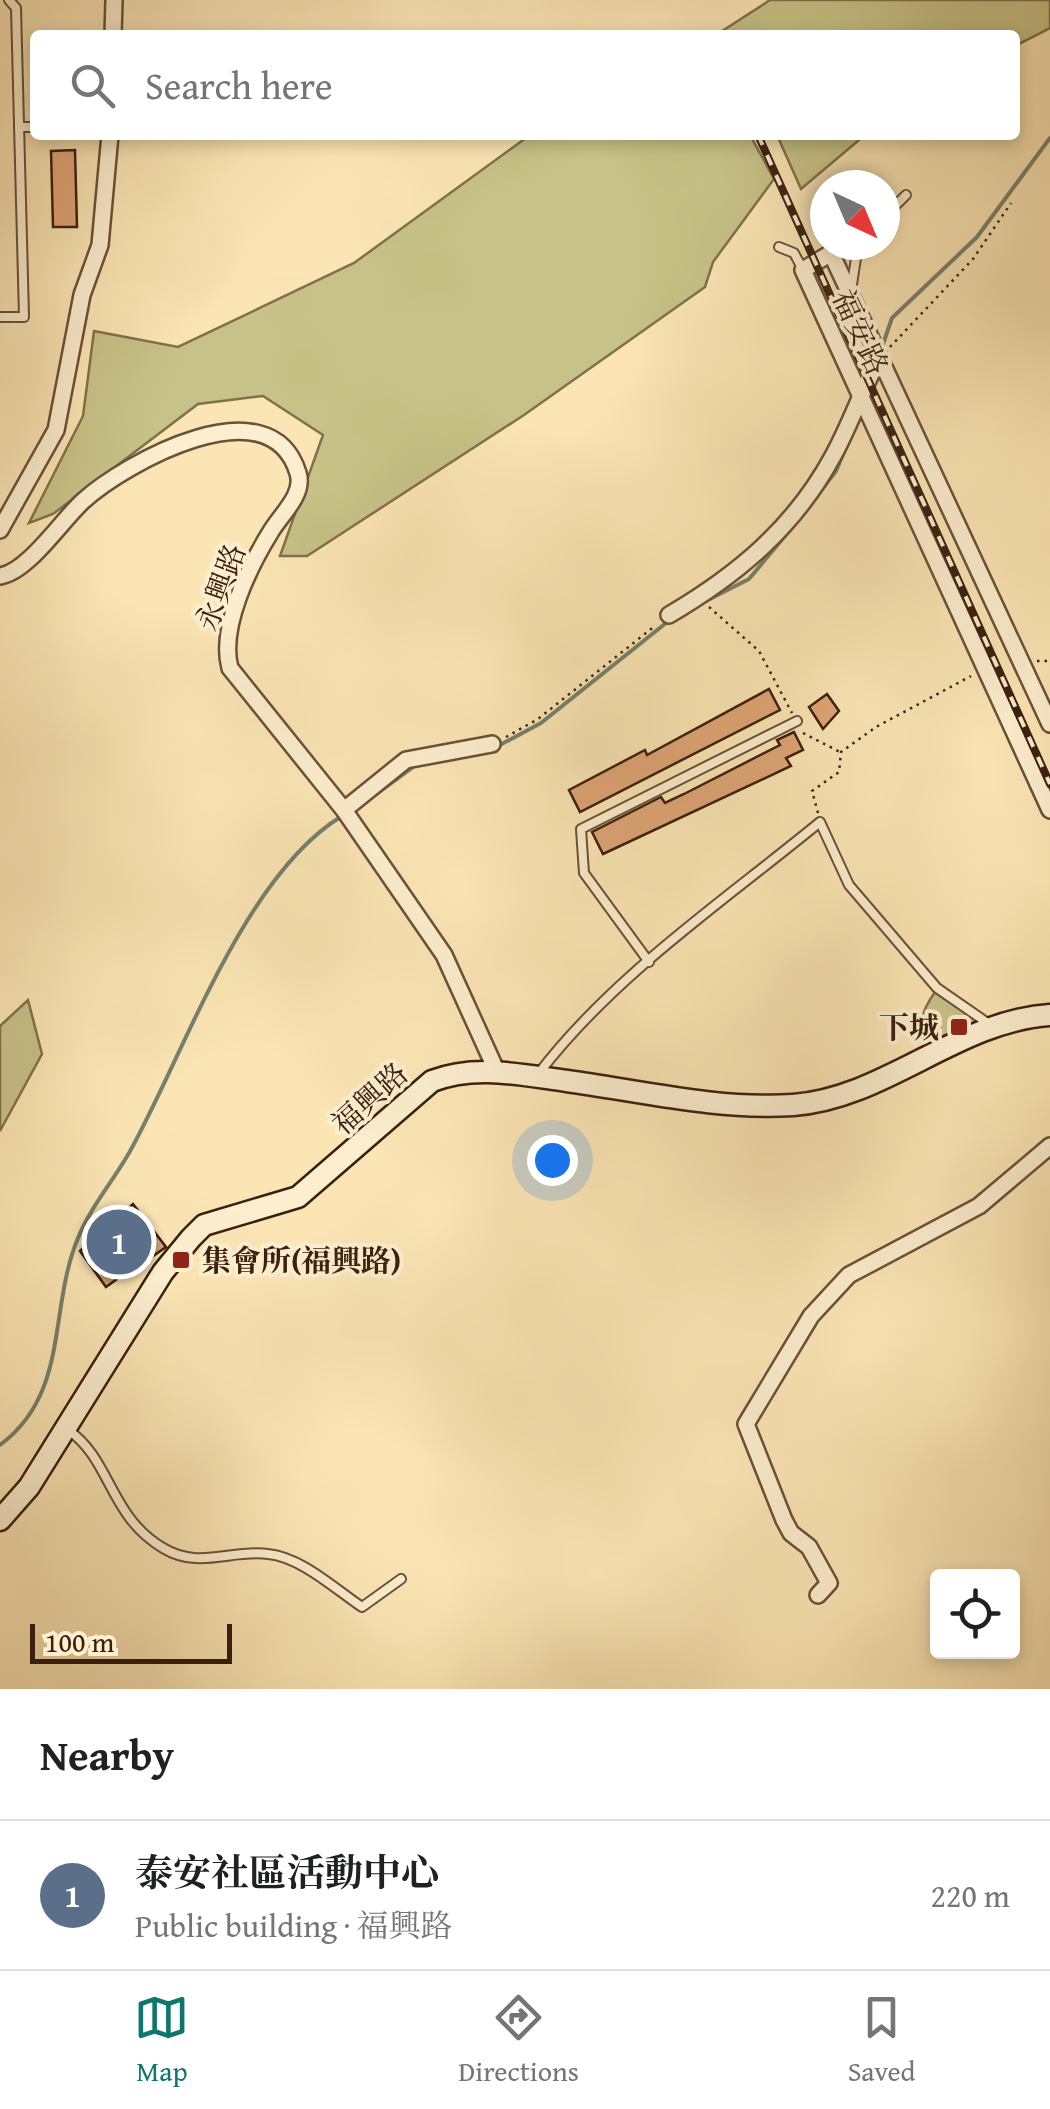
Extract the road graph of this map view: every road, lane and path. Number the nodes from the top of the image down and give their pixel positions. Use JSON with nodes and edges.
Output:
{"nodes":[{"id":1,"x":9,"y":0,"type":"edge"},
{"id":2,"x":114,"y":0,"type":"edge"},
{"id":3,"x":113,"y":30,"type":"edge"},
{"id":4,"x":30,"y":126,"type":"edge"},
{"id":5,"x":20,"y":127,"type":"junction"},
{"id":6,"x":110,"y":140,"type":"edge"},
{"id":7,"x":906,"y":195,"type":"dead end"},
{"id":8,"x":900,"y":201,"type":"edge"},
{"id":9,"x":1012,"y":203,"type":"dead end"},
{"id":10,"x":779,"y":247,"type":"dead end"},
{"id":11,"x":856,"y":260,"type":"edge"},
{"id":12,"x":803,"y":270,"type":"junction"},
{"id":13,"x":851,"y":296,"type":"junction"},
{"id":14,"x":0,"y":317,"type":"edge"},
{"id":15,"x":879,"y":358,"type":"junction"},
{"id":16,"x":860,"y":394,"type":"junction"},
{"id":17,"x":0,"y":530,"type":"edge"},
{"id":18,"x":0,"y":576,"type":"edge"},
{"id":19,"x":699,"y":598,"type":"junction"},
{"id":20,"x":669,"y":616,"type":"joint"},
{"id":21,"x":1050,"y":661,"type":"edge"},
{"id":22,"x":1022,"y":662,"type":"junction"},
{"id":23,"x":984,"y":670,"type":"junction"},
{"id":24,"x":797,"y":721,"type":"junction"},
{"id":25,"x":1050,"y":724,"type":"edge"},
{"id":26,"x":492,"y":744,"type":"joint"},
{"id":27,"x":841,"y":752,"type":"junction"},
{"id":28,"x":344,"y":810,"type":"junction"},
{"id":29,"x":1050,"y":810,"type":"edge"},
{"id":30,"x":820,"y":822,"type":"junction"},
{"id":31,"x":649,"y":962,"type":"junction"},
{"id":32,"x":1050,"y":1014,"type":"edge"},
{"id":33,"x":992,"y":1026,"type":"junction"},
{"id":34,"x":497,"y":1072,"type":"junction"},
{"id":35,"x":536,"y":1077,"type":"junction"},
{"id":36,"x":1050,"y":1146,"type":"edge"},
{"id":37,"x":66,"y":1428,"type":"junction"},
{"id":38,"x":0,"y":1520,"type":"edge"},
{"id":39,"x":401,"y":1580,"type":"dead end"},
{"id":40,"x":818,"y":1595,"type":"dead end"}],
"edges":[{"from":1,"to":5,"type":"lane"},
{"from":2,"to":3,"type":"street"},
{"from":4,"to":5,"type":"lane"},
{"from":5,"to":14,"type":"lane"},
{"from":6,"to":17,"type":"street"},
{"from":7,"to":8,"type":"lane"},
{"from":9,"to":15,"type":"path"},
{"from":10,"to":12,"type":"lane"},
{"from":11,"to":13,"type":"lane"},
{"from":12,"to":13,"type":"street","name":"福安路"},
{"from":12,"to":16,"type":"street","name":"福安路"},
{"from":13,"to":15,"type":"street","name":"福安路"},
{"from":15,"to":16,"type":"street"},
{"from":15,"to":22,"type":"street","name":"福安路"},
{"from":16,"to":19,"type":"street"},
{"from":16,"to":23,"type":"street","name":"福安路"},
{"from":18,"to":28,"type":"street","name":"永興路"},
{"from":19,"to":20,"type":"street"},
{"from":19,"to":24,"type":"path"},
{"from":20,"to":26,"type":"path"},
{"from":21,"to":22,"type":"path"},
{"from":22,"to":25,"type":"street","name":"福安路"},
{"from":23,"to":27,"type":"path"},
{"from":23,"to":29,"type":"street","name":"福安路"},
{"from":24,"to":27,"type":"path"},
{"from":24,"to":31,"type":"lane"},
{"from":26,"to":28,"type":"street"},
{"from":27,"to":30,"type":"path"},
{"from":28,"to":34,"type":"street","name":"永興路"},
{"from":30,"to":31,"type":"lane"},
{"from":30,"to":33,"type":"lane"},
{"from":31,"to":35,"type":"lane"},
{"from":32,"to":33,"type":"street","name":"福興路"},
{"from":33,"to":35,"type":"street","name":"福興路"},
{"from":34,"to":35,"type":"street","name":"福興路"},
{"from":34,"to":37,"type":"street","name":"福興路"},
{"from":36,"to":40,"type":"street"},
{"from":37,"to":38,"type":"street","name":"福興路"},
{"from":37,"to":39,"type":"lane"}]}
